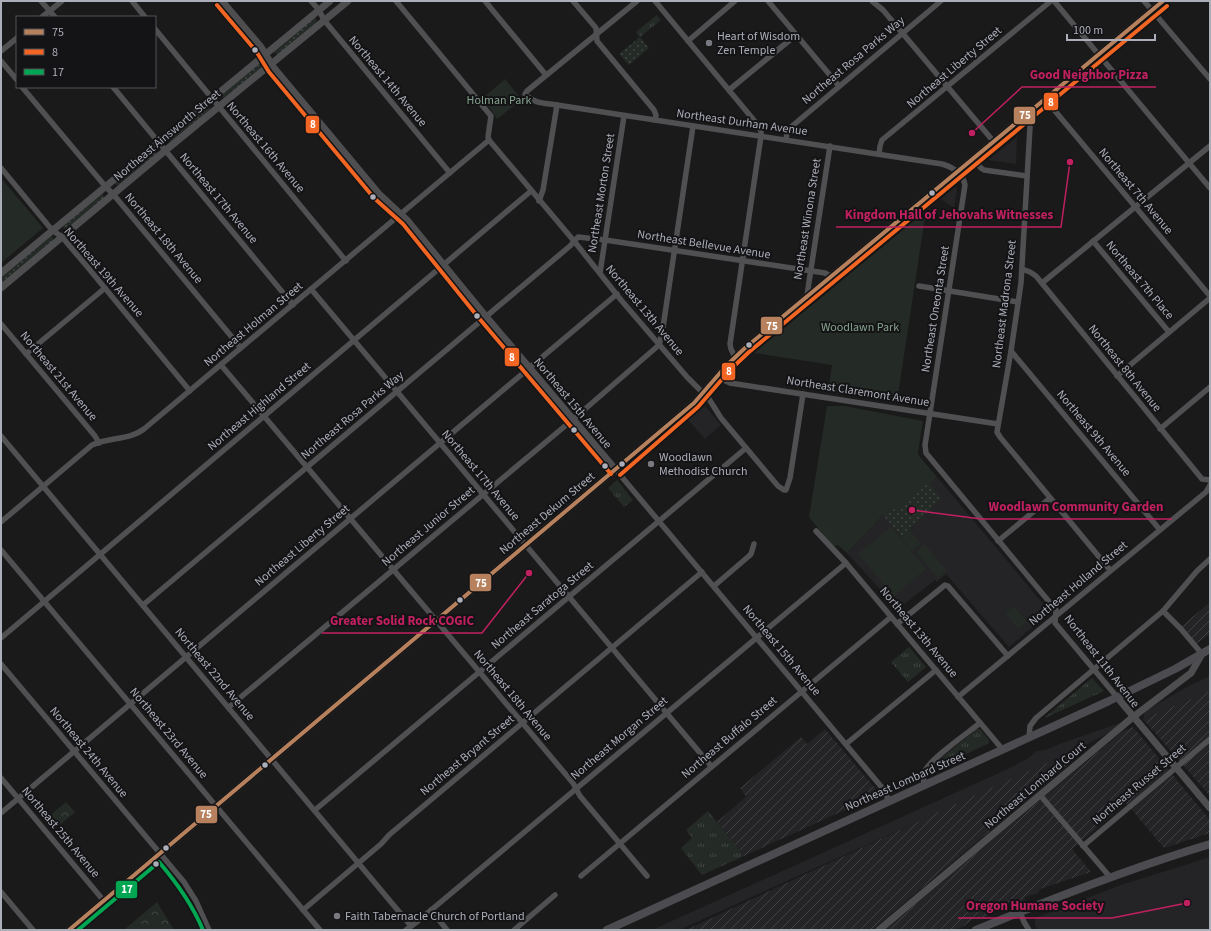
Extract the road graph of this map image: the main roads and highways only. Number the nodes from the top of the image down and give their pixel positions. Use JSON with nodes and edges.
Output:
{"nodes":[{"id":1,"x":1210,"y":649,"type":"edge"},
{"id":2,"x":1210,"y":844,"type":"edge"},
{"id":3,"x":607,"y":930,"type":"edge"},
{"id":4,"x":976,"y":930,"type":"edge"}],
"edges":[{"from":1,"to":3,"type":"main road","name":"Northeast Lombard Street"},
{"from":2,"to":4,"type":"main road"}]}
